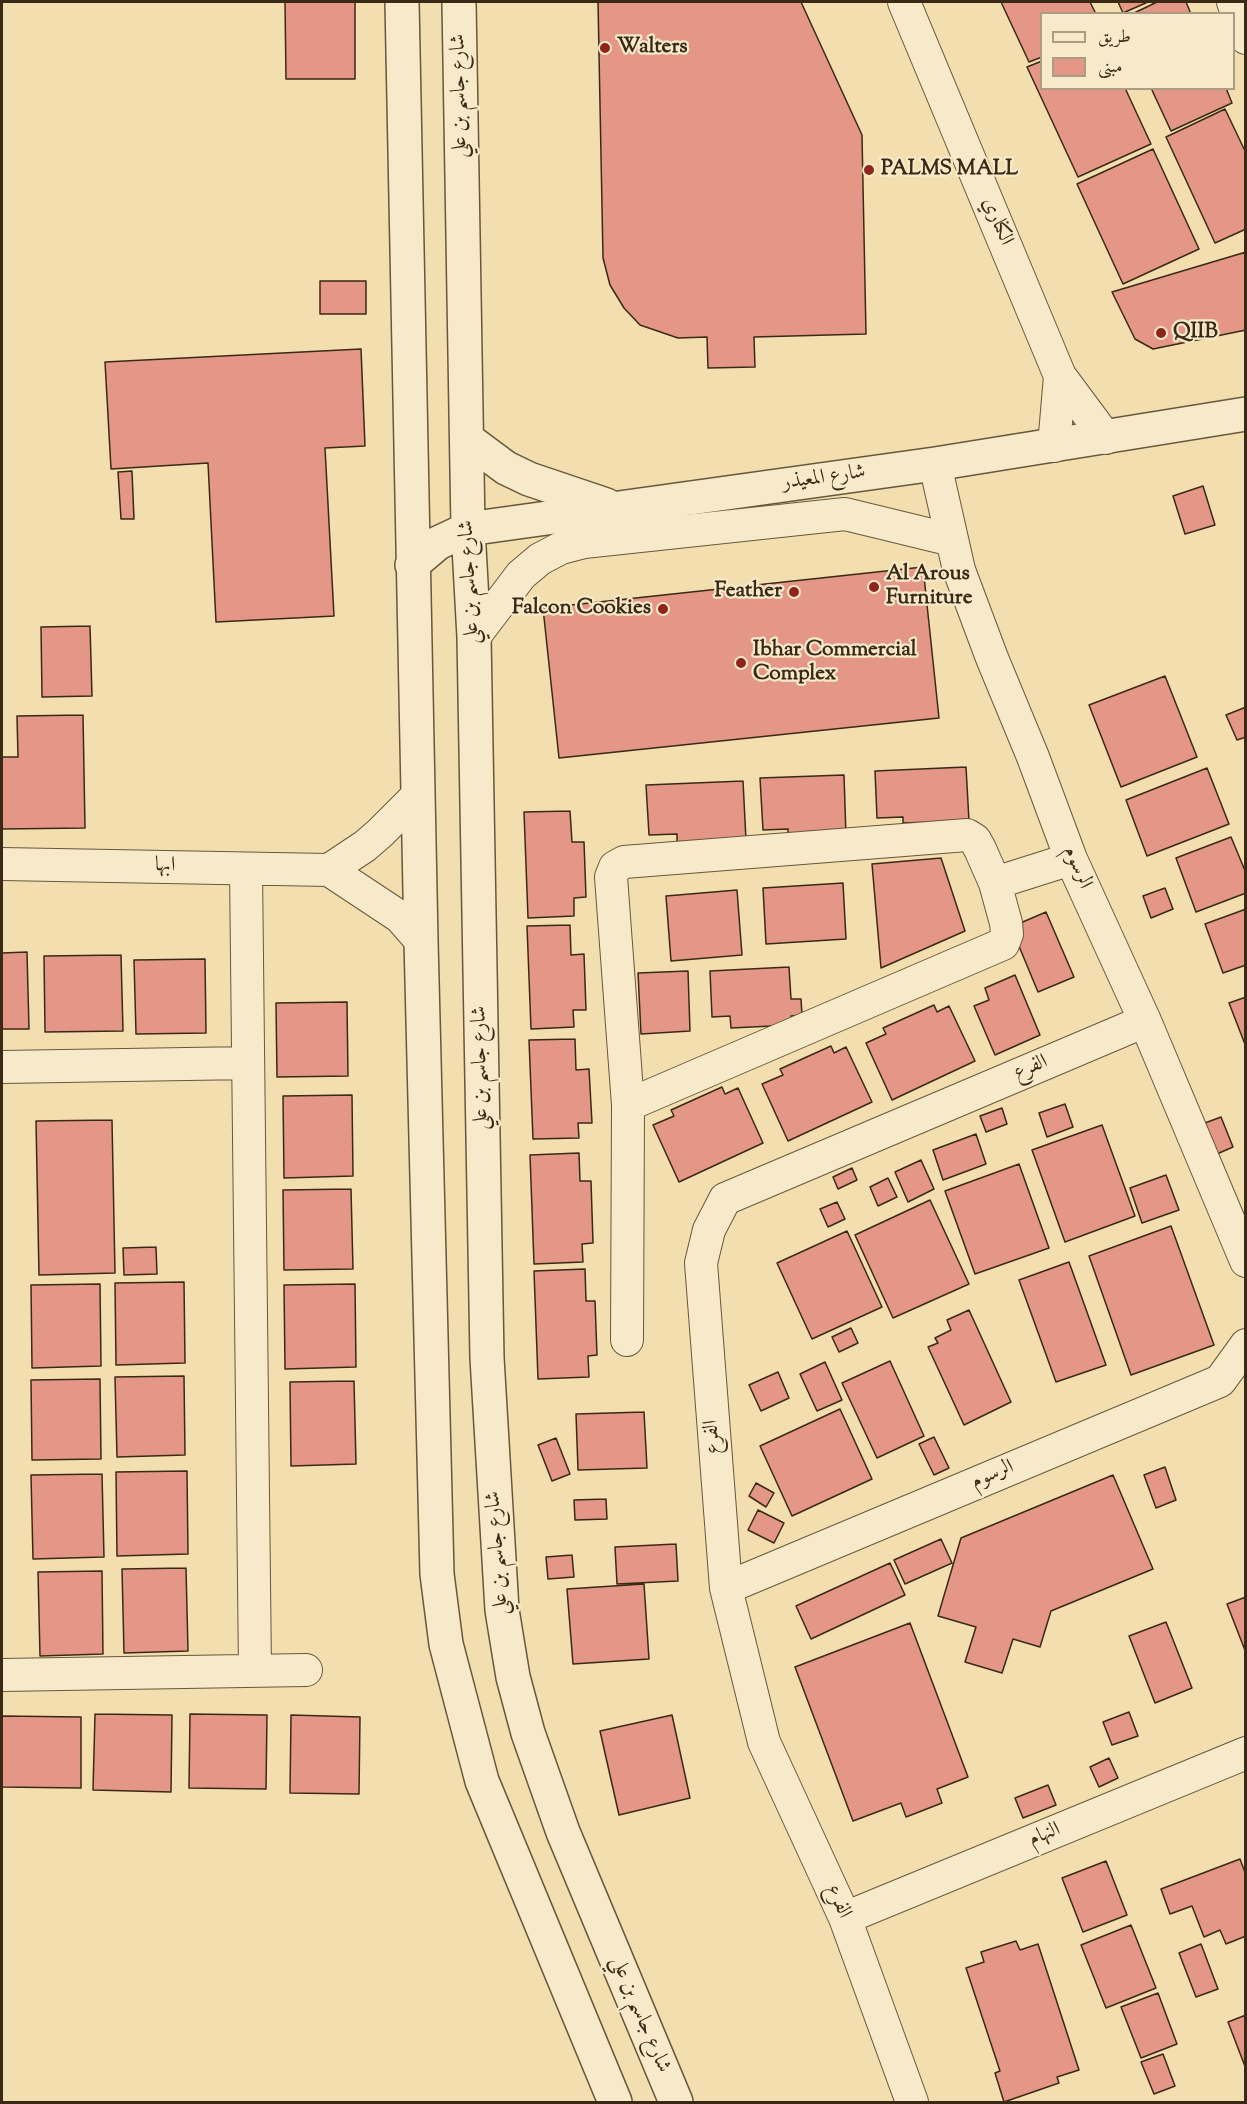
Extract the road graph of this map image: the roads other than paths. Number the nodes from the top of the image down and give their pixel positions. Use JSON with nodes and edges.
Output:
{"nodes":[{"id":1,"x":402,"y":2,"type":"edge"},
{"id":2,"x":459,"y":2,"type":"edge"},
{"id":3,"x":904,"y":2,"type":"edge"},
{"id":4,"x":1233,"y":2,"type":"edge"},
{"id":5,"x":1245,"y":38,"type":"edge"},
{"id":6,"x":1060,"y":376,"type":"junction"},
{"id":7,"x":1245,"y":414,"type":"edge"},
{"id":8,"x":1106,"y":438,"type":"junction"},
{"id":9,"x":467,"y":439,"type":"junction"},
{"id":10,"x":1054,"y":446,"type":"junction"},
{"id":11,"x":935,"y":464,"type":"junction"},
{"id":12,"x":613,"y":507,"type":"junction"},
{"id":13,"x":468,"y":528,"type":"junction"},
{"id":14,"x":952,"y":540,"type":"junction"},
{"id":15,"x":412,"y":565,"type":"junction"},
{"id":16,"x":474,"y":637,"type":"junction"},
{"id":17,"x":418,"y":795,"type":"junction"},
{"id":18,"x":1071,"y":859,"type":"junction"},
{"id":19,"x":2,"y":864,"type":"edge"},
{"id":20,"x":246,"y":869,"type":"junction"},
{"id":21,"x":329,"y":870,"type":"junction"},
{"id":22,"x":995,"y":883,"type":"junction"},
{"id":23,"x":421,"y":941,"type":"junction"},
{"id":24,"x":1145,"y":1021,"type":"junction"},
{"id":25,"x":248,"y":1063,"type":"junction"},
{"id":26,"x":2,"y":1067,"type":"edge"},
{"id":27,"x":628,"y":1105,"type":"junction"},
{"id":28,"x":1245,"y":1261,"type":"edge"},
{"id":29,"x":627,"y":1340,"type":"dead end"},
{"id":30,"x":1245,"y":1345,"type":"edge"},
{"id":31,"x":726,"y":1588,"type":"junction"},
{"id":32,"x":306,"y":1670,"type":"dead end"},
{"id":33,"x":255,"y":1671,"type":"junction"},
{"id":34,"x":2,"y":1675,"type":"edge"},
{"id":35,"x":1245,"y":1753,"type":"edge"},
{"id":36,"x":845,"y":1918,"type":"junction"},
{"id":37,"x":615,"y":2103,"type":"edge"},
{"id":38,"x":676,"y":2103,"type":"edge"},
{"id":39,"x":912,"y":2103,"type":"edge"}],
"edges":[{"from":1,"to":15,"type":"street"},
{"from":2,"to":9,"type":"street","name":"شارع جاسم بن علي"},
{"from":3,"to":6,"type":"street","name":"الكناري"},
{"from":4,"to":5,"type":"street"},
{"from":6,"to":8,"type":"street","name":"الكناري"},
{"from":6,"to":10,"type":"street","name":"الكناري"},
{"from":7,"to":8,"type":"street","name":"شارع المعيذر"},
{"from":8,"to":10,"type":"street","name":"شارع المعيذر"},
{"from":9,"to":12,"type":"street"},
{"from":9,"to":13,"type":"street","name":"شارع جاسم بن علي"},
{"from":10,"to":11,"type":"street","name":"شارع المعيذر"},
{"from":11,"to":12,"type":"street","name":"شارع المعيذر"},
{"from":11,"to":14,"type":"street","name":"الرسوم"},
{"from":12,"to":13,"type":"street","name":"شارع المعيذر"},
{"from":13,"to":15,"type":"street","name":"شارع المعيذر"},
{"from":13,"to":16,"type":"street","name":"شارع جاسم بن علي"},
{"from":14,"to":16,"type":"street","name":"شارع المعيذر"},
{"from":14,"to":18,"type":"street","name":"الرسوم"},
{"from":15,"to":17,"type":"street"},
{"from":16,"to":38,"type":"street","name":"شارع جاسم بن علي"},
{"from":17,"to":21,"type":"street"},
{"from":17,"to":23,"type":"street"},
{"from":18,"to":22,"type":"street"},
{"from":18,"to":24,"type":"street","name":"الرسوم"},
{"from":19,"to":20,"type":"street","name":"ابها"},
{"from":20,"to":21,"type":"street","name":"ابها"},
{"from":20,"to":25,"type":"street"},
{"from":21,"to":23,"type":"street"},
{"from":22,"to":27,"type":"street"},
{"from":22,"to":27,"type":"street"},
{"from":23,"to":37,"type":"street"},
{"from":24,"to":28,"type":"street","name":"الرسوم"},
{"from":24,"to":31,"type":"street","name":"الفرع"},
{"from":25,"to":26,"type":"street"},
{"from":25,"to":33,"type":"street"},
{"from":27,"to":29,"type":"street"},
{"from":30,"to":31,"type":"street","name":"الرسوم"},
{"from":31,"to":36,"type":"street","name":"الفرع"},
{"from":32,"to":33,"type":"street"},
{"from":33,"to":34,"type":"street"},
{"from":35,"to":36,"type":"street","name":"النهام"},
{"from":36,"to":39,"type":"street","name":"الفرع"}]}
